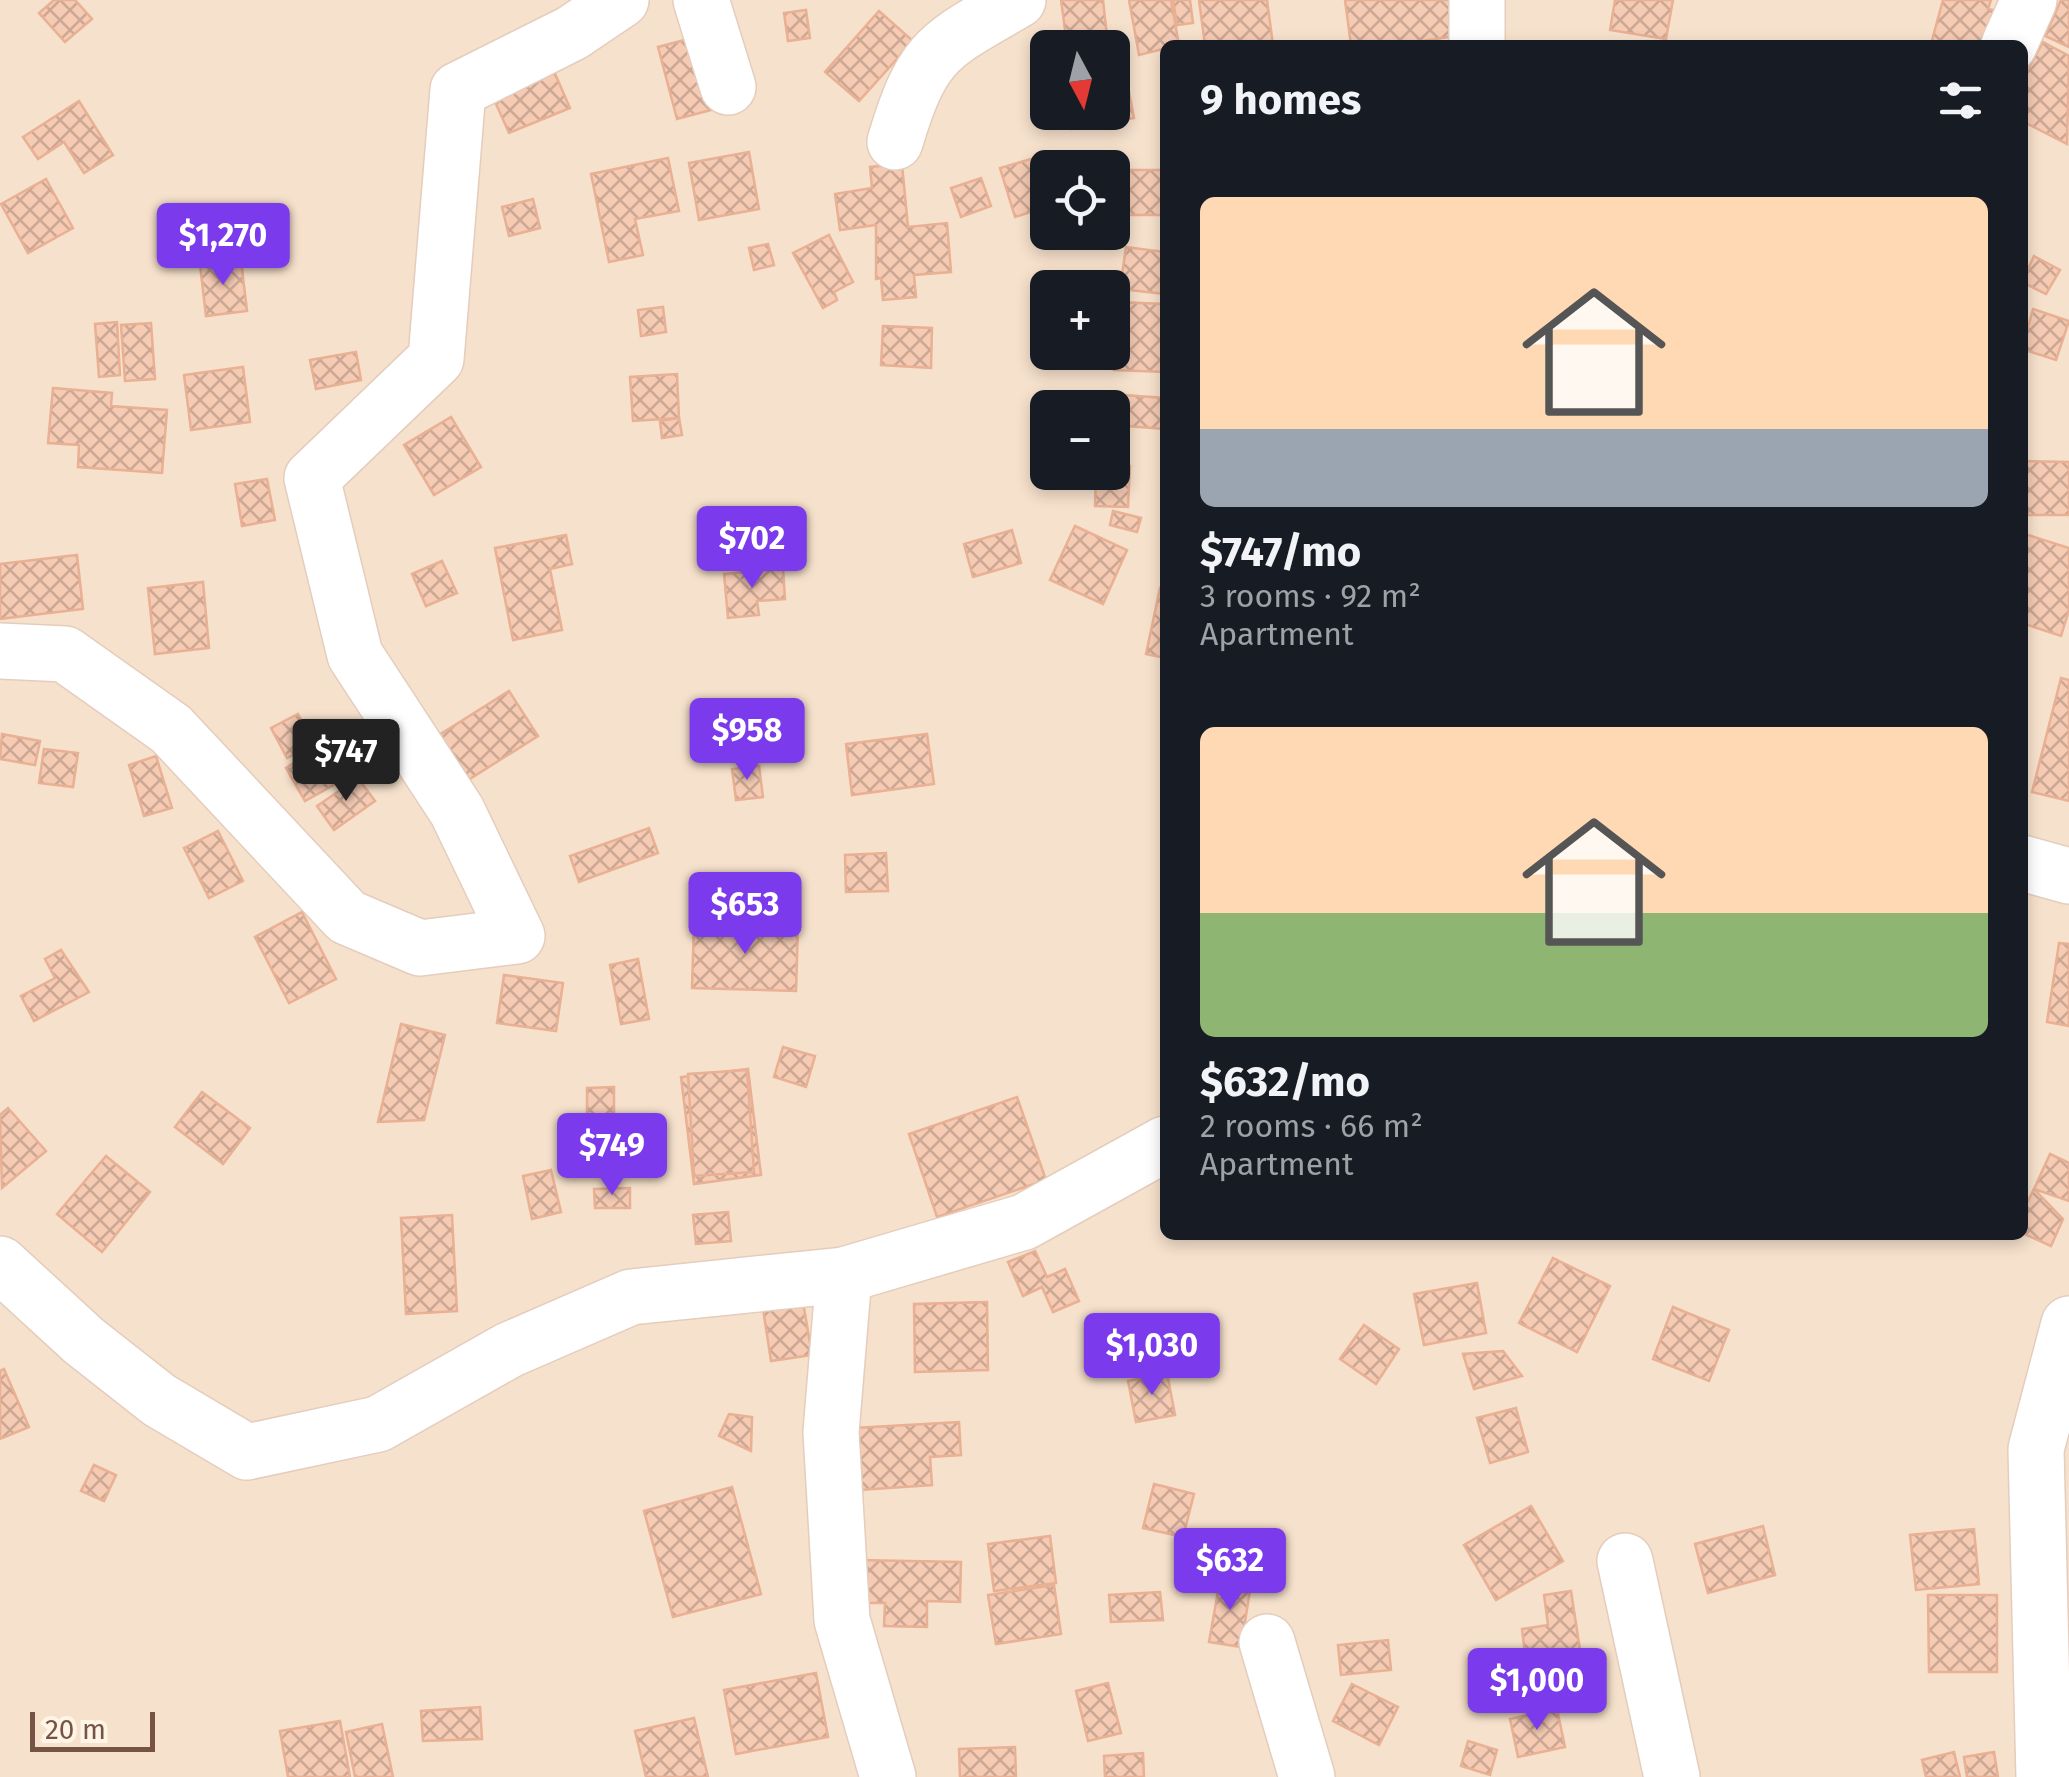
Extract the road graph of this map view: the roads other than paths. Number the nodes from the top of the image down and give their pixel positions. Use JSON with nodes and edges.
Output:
{"nodes":[{"id":1,"x":620,"y":0,"type":"edge"},
{"id":2,"x":701,"y":0,"type":"edge"},
{"id":3,"x":1018,"y":0,"type":"edge"},
{"id":4,"x":1476,"y":0,"type":"edge"},
{"id":5,"x":2029,"y":0,"type":"edge"},
{"id":6,"x":1477,"y":40,"type":"edge"},
{"id":7,"x":2011,"y":40,"type":"edge"},
{"id":8,"x":728,"y":86,"type":"dead end"},
{"id":9,"x":895,"y":142,"type":"dead end"},
{"id":10,"x":0,"y":652,"type":"edge"},
{"id":11,"x":2028,"y":864,"type":"edge"},
{"id":12,"x":2069,"y":876,"type":"edge"},
{"id":13,"x":1160,"y":1147,"type":"edge"},
{"id":14,"x":0,"y":1264,"type":"edge"},
{"id":15,"x":844,"y":1275,"type":"junction"},
{"id":16,"x":2069,"y":1324,"type":"edge"},
{"id":17,"x":1625,"y":1560,"type":"dead end"},
{"id":18,"x":1268,"y":1642,"type":"dead end"},
{"id":19,"x":888,"y":1777,"type":"edge"},
{"id":20,"x":1307,"y":1777,"type":"edge"},
{"id":21,"x":1672,"y":1777,"type":"edge"},
{"id":22,"x":2044,"y":1777,"type":"edge"}],
"edges":[{"from":1,"to":10,"type":"street"},
{"from":2,"to":8,"type":"street"},
{"from":3,"to":9,"type":"street"},
{"from":4,"to":6,"type":"street"},
{"from":5,"to":7,"type":"street"},
{"from":11,"to":12,"type":"street"},
{"from":13,"to":15,"type":"street"},
{"from":14,"to":15,"type":"street"},
{"from":15,"to":19,"type":"street"},
{"from":16,"to":22,"type":"street"},
{"from":17,"to":21,"type":"street"},
{"from":18,"to":20,"type":"street"}]}
